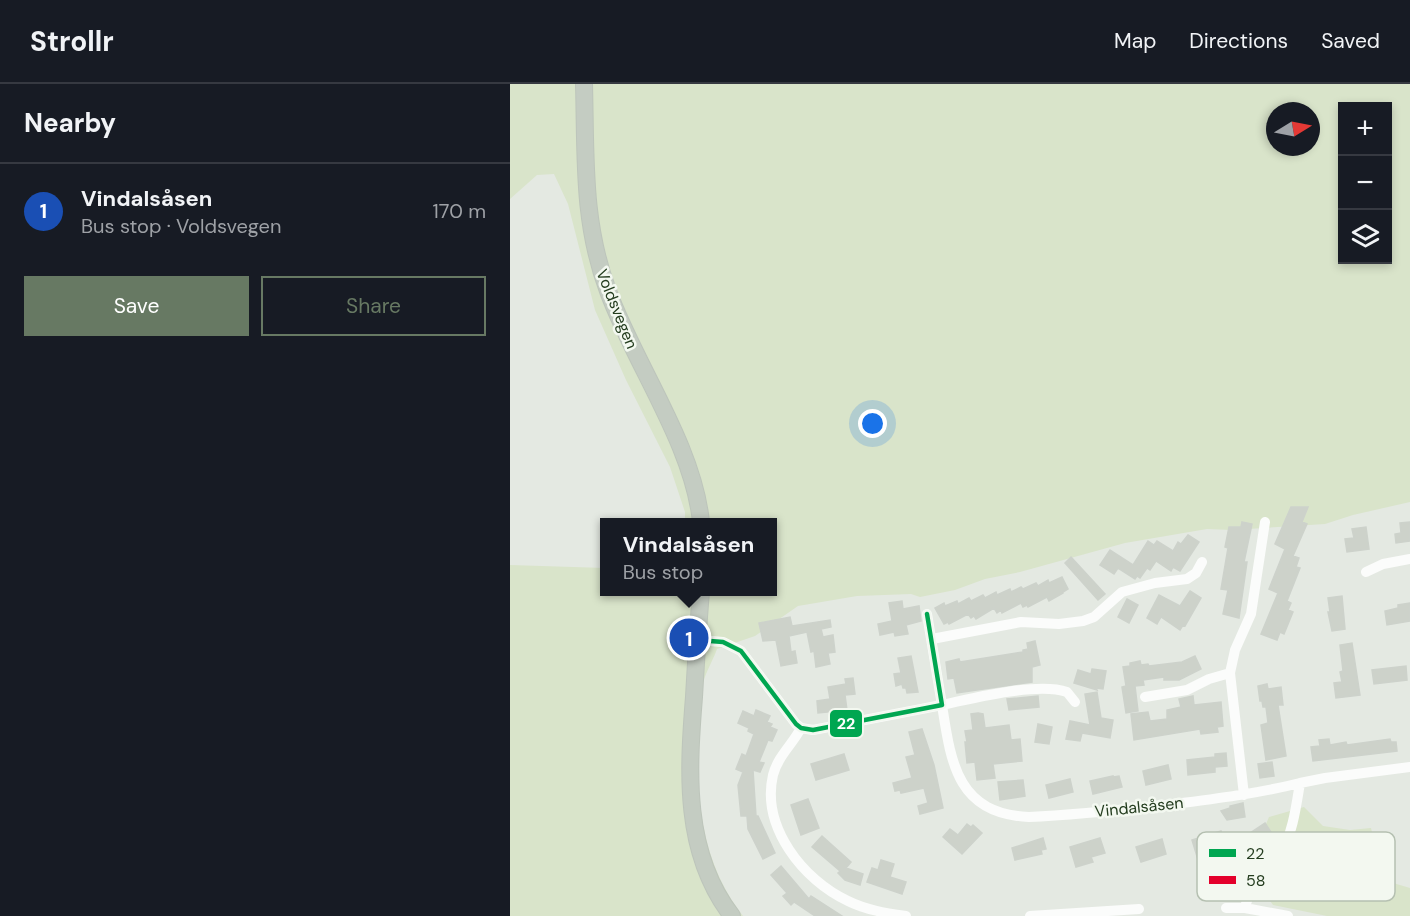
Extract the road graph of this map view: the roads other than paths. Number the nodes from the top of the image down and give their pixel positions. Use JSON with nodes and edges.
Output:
{"nodes":[{"id":1,"x":584,"y":84,"type":"edge"},
{"id":2,"x":700,"y":518,"type":"edge"},
{"id":3,"x":1265,"y":522,"type":"dead end"},
{"id":4,"x":1410,"y":558,"type":"edge"},
{"id":5,"x":1202,"y":562,"type":"dead end"},
{"id":6,"x":1366,"y":572,"type":"dead end"},
{"id":7,"x":701,"y":596,"type":"edge"},
{"id":8,"x":927,"y":614,"type":"dead end"},
{"id":9,"x":932,"y":639,"type":"junction"},
{"id":10,"x":697,"y":640,"type":"junction"},
{"id":11,"x":1230,"y":674,"type":"junction"},
{"id":12,"x":1145,"y":697,"type":"dead end"},
{"id":13,"x":1075,"y":702,"type":"dead end"},
{"id":14,"x":942,"y":705,"type":"junction"},
{"id":15,"x":801,"y":728,"type":"junction"},
{"id":16,"x":1410,"y":767,"type":"edge"},
{"id":17,"x":1300,"y":783,"type":"junction"},
{"id":18,"x":1244,"y":795,"type":"junction"},
{"id":19,"x":1289,"y":832,"type":"edge"},
{"id":20,"x":1247,"y":901,"type":"edge"},
{"id":21,"x":1226,"y":908,"type":"dead end"},
{"id":22,"x":1245,"y":908,"type":"junction"},
{"id":23,"x":1139,"y":909,"type":"dead end"},
{"id":24,"x":732,"y":916,"type":"edge"},
{"id":25,"x":906,"y":916,"type":"edge"},
{"id":26,"x":1030,"y":916,"type":"edge"},
{"id":27,"x":1288,"y":916,"type":"edge"}],
"edges":[{"from":1,"to":2,"type":"highway","name":"Voldsvegen"},
{"from":3,"to":11,"type":"street"},
{"from":4,"to":6,"type":"street"},
{"from":5,"to":9,"type":"street"},
{"from":7,"to":10,"type":"highway"},
{"from":8,"to":9,"type":"street","name":"Vindalsåsen"},
{"from":9,"to":14,"type":"street","name":"Vindalsåsen"},
{"from":10,"to":15,"type":"street"},
{"from":10,"to":24,"type":"highway"},
{"from":11,"to":12,"type":"street"},
{"from":11,"to":18,"type":"street"},
{"from":13,"to":14,"type":"street"},
{"from":14,"to":15,"type":"street"},
{"from":14,"to":18,"type":"street","name":"Vindalsåsen"},
{"from":15,"to":25,"type":"street"},
{"from":16,"to":17,"type":"street","name":"Vindalsåsen"},
{"from":17,"to":18,"type":"street","name":"Vindalsåsen"},
{"from":17,"to":19,"type":"street"},
{"from":20,"to":22,"type":"street"},
{"from":21,"to":22,"type":"street"},
{"from":22,"to":27,"type":"street"},
{"from":23,"to":26,"type":"street"}]}
